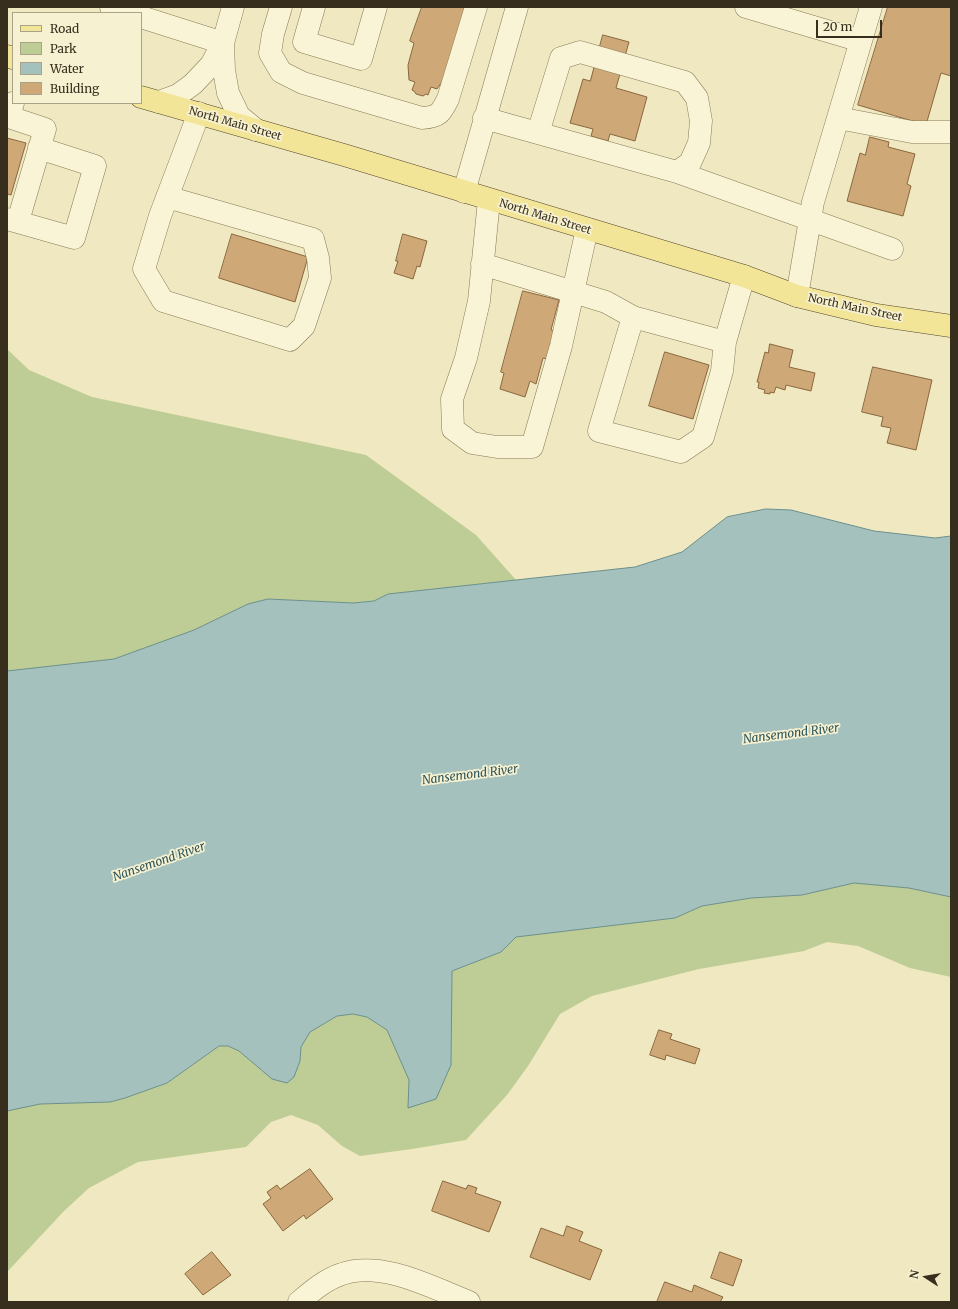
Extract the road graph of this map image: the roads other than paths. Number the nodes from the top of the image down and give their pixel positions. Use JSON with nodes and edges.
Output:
{"nodes":[{"id":1,"x":111,"y":7,"type":"edge"},
{"id":2,"x":233,"y":7,"type":"edge"},
{"id":3,"x":268,"y":7,"type":"edge"},
{"id":4,"x":281,"y":7,"type":"edge"},
{"id":5,"x":314,"y":7,"type":"edge"},
{"id":6,"x":376,"y":7,"type":"edge"},
{"id":7,"x":476,"y":7,"type":"edge"},
{"id":8,"x":517,"y":7,"type":"edge"},
{"id":9,"x":746,"y":7,"type":"edge"},
{"id":10,"x":871,"y":7,"type":"edge"},
{"id":11,"x":126,"y":12,"type":"edge"},
{"id":12,"x":148,"y":15,"type":"edge"},
{"id":13,"x":861,"y":41,"type":"junction"},
{"id":14,"x":223,"y":44,"type":"junction"},
{"id":15,"x":270,"y":54,"type":"junction"},
{"id":16,"x":150,"y":99,"type":"edge"},
{"id":17,"x":13,"y":104,"type":"edge"},
{"id":18,"x":199,"y":113,"type":"junction"},
{"id":19,"x":484,"y":118,"type":"junction"},
{"id":20,"x":838,"y":118,"type":"junction"},
{"id":21,"x":256,"y":130,"type":"junction"},
{"id":22,"x":951,"y":132,"type":"edge"},
{"id":23,"x":538,"y":133,"type":"junction"},
{"id":24,"x":39,"y":148,"type":"junction"},
{"id":25,"x":677,"y":172,"type":"junction"},
{"id":26,"x":464,"y":192,"type":"junction"},
{"id":27,"x":168,"y":197,"type":"junction"},
{"id":28,"x":489,"y":200,"type":"junction"},
{"id":29,"x":12,"y":220,"type":"edge"},
{"id":30,"x":810,"y":220,"type":"junction"},
{"id":31,"x":587,"y":229,"type":"junction"},
{"id":32,"x":892,"y":249,"type":"dead end"},
{"id":33,"x":482,"y":264,"type":"junction"},
{"id":34,"x":744,"y":276,"type":"junction"},
{"id":35,"x":573,"y":291,"type":"junction"},
{"id":36,"x":797,"y":296,"type":"junction"},
{"id":37,"x":633,"y":317,"type":"junction"},
{"id":38,"x":951,"y":326,"type":"edge"},
{"id":39,"x":725,"y":342,"type":"junction"},
{"id":40,"x":299,"y":1302,"type":"edge"},
{"id":41,"x":469,"y":1302,"type":"edge"}],
"edges":[{"from":1,"to":11,"type":"street"},
{"from":2,"to":14,"type":"street"},
{"from":3,"to":15,"type":"street"},
{"from":4,"to":15,"type":"street"},
{"from":5,"to":6,"type":"street"},
{"from":7,"to":15,"type":"street"},
{"from":8,"to":19,"type":"street"},
{"from":9,"to":13,"type":"street"},
{"from":10,"to":13,"type":"street"},
{"from":12,"to":14,"type":"street"},
{"from":13,"to":20,"type":"street"},
{"from":14,"to":16,"type":"street"},
{"from":14,"to":21,"type":"street"},
{"from":16,"to":18,"type":"main road","name":"North Main Street"},
{"from":17,"to":24,"type":"street"},
{"from":18,"to":21,"type":"main road","name":"North Main Street"},
{"from":18,"to":27,"type":"street"},
{"from":19,"to":23,"type":"street"},
{"from":19,"to":26,"type":"street"},
{"from":20,"to":22,"type":"street"},
{"from":20,"to":30,"type":"street"},
{"from":21,"to":26,"type":"main road","name":"North Main Street"},
{"from":23,"to":25,"type":"street"},
{"from":23,"to":25,"type":"street"},
{"from":24,"to":29,"type":"street"},
{"from":24,"to":29,"type":"street"},
{"from":25,"to":30,"type":"street"},
{"from":26,"to":28,"type":"main road","name":"North Main Street"},
{"from":27,"to":27,"type":"street"},
{"from":28,"to":31,"type":"main road","name":"North Main Street"},
{"from":28,"to":33,"type":"street"},
{"from":30,"to":32,"type":"street"},
{"from":30,"to":36,"type":"street"},
{"from":31,"to":34,"type":"main road","name":"North Main Street"},
{"from":31,"to":35,"type":"street"},
{"from":33,"to":35,"type":"street"},
{"from":33,"to":35,"type":"street"},
{"from":34,"to":36,"type":"main road","name":"North Main Street"},
{"from":34,"to":39,"type":"street"},
{"from":35,"to":37,"type":"street"},
{"from":36,"to":38,"type":"main road","name":"North Main Street"},
{"from":37,"to":39,"type":"street"},
{"from":37,"to":39,"type":"street"},
{"from":40,"to":41,"type":"street"}]}
